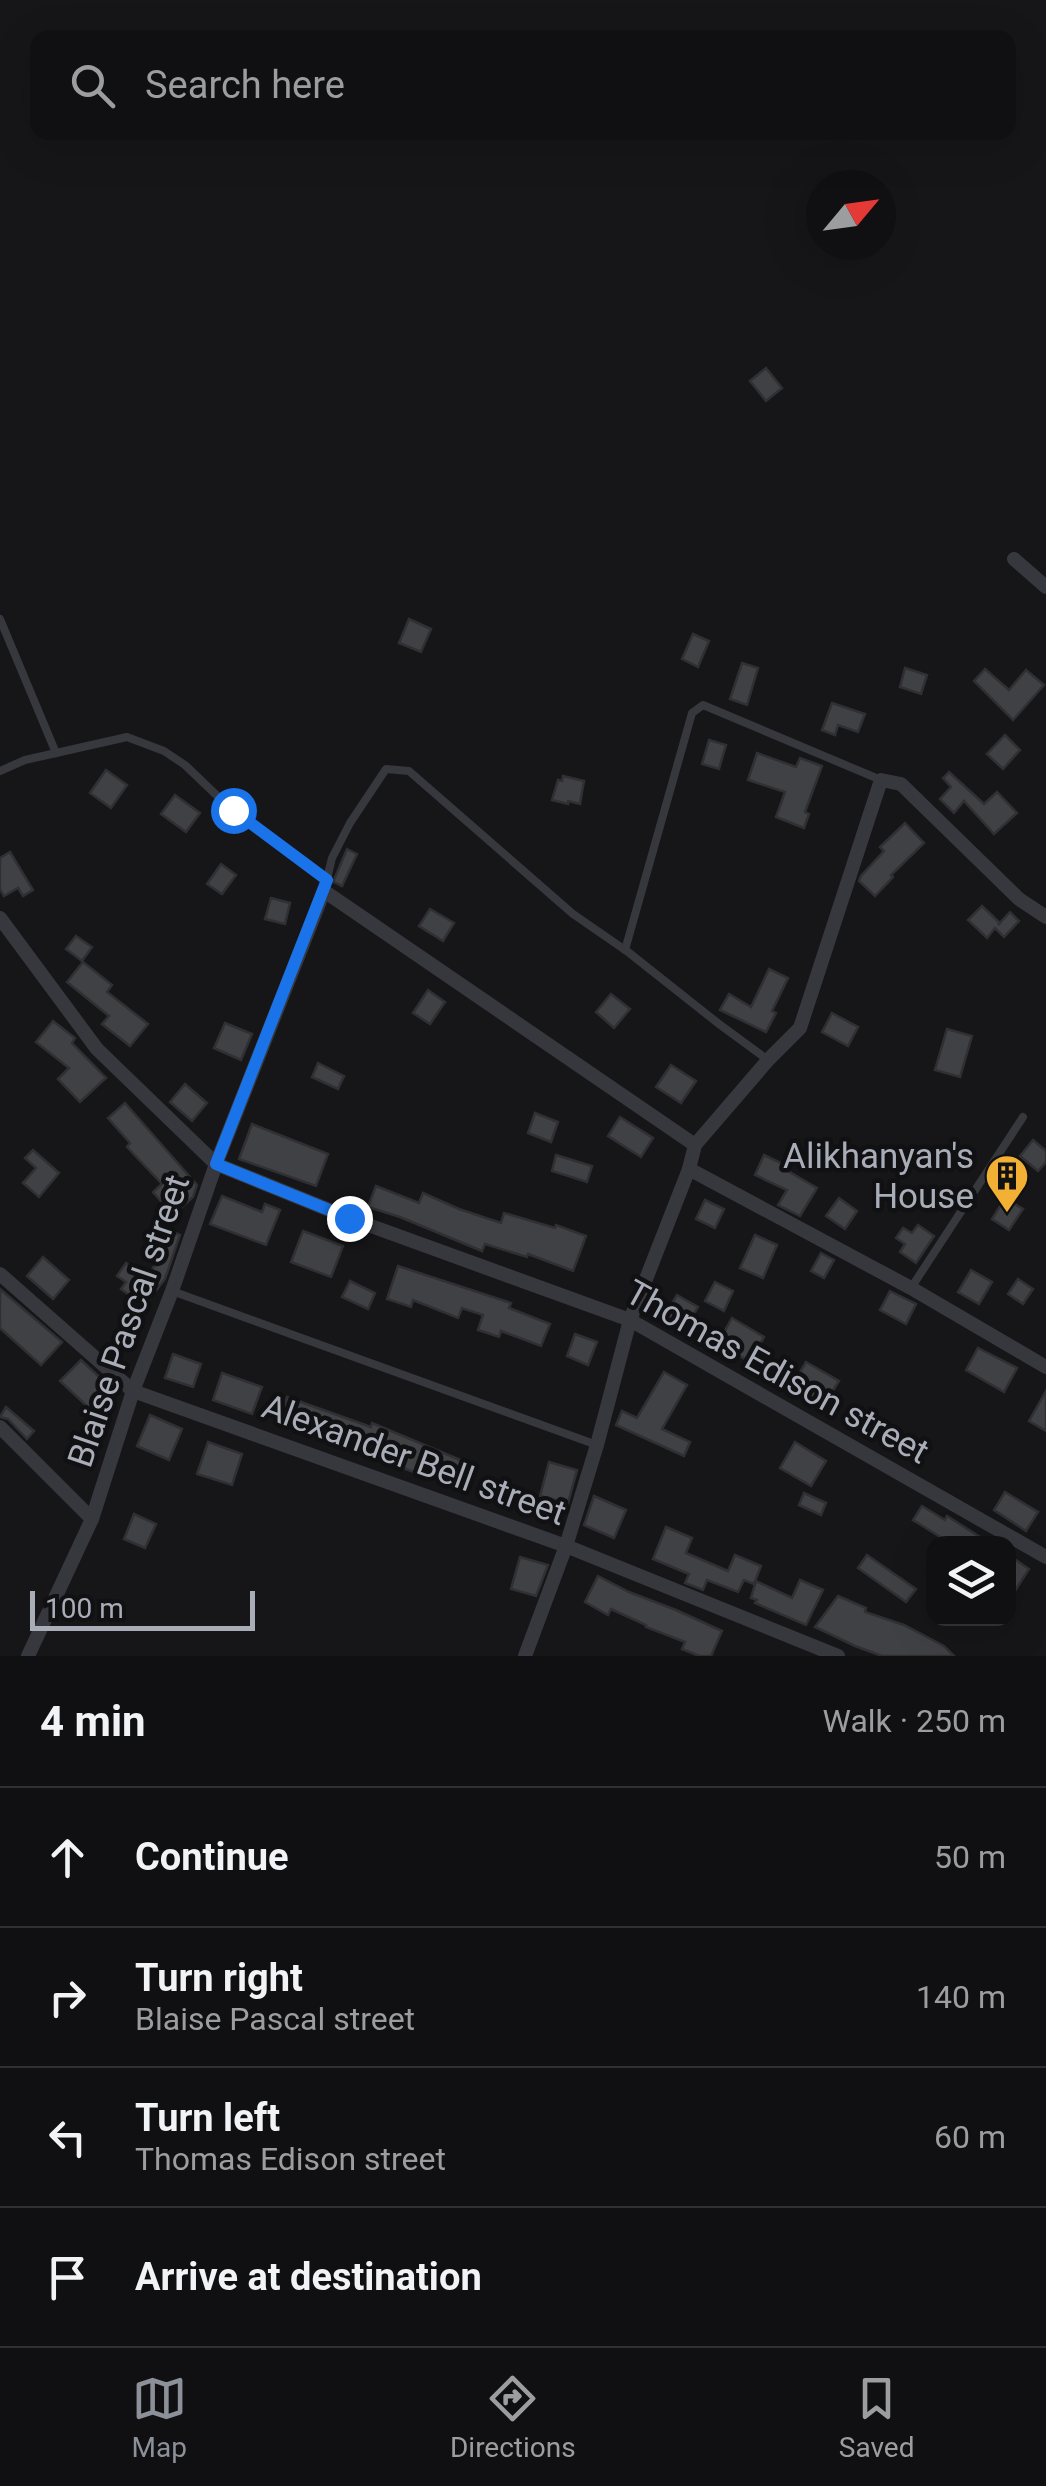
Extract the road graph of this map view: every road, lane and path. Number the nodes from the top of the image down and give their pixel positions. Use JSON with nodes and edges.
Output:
{"nodes":[{"id":1,"x":1014,"y":559,"type":"dead end"},
{"id":2,"x":1046,"y":587,"type":"edge"},
{"id":3,"x":0,"y":619,"type":"edge"},
{"id":4,"x":56,"y":753,"type":"junction"},
{"id":5,"x":0,"y":771,"type":"edge"},
{"id":6,"x":880,"y":780,"type":"junction"},
{"id":7,"x":326,"y":886,"type":"junction"},
{"id":8,"x":1046,"y":917,"type":"edge"},
{"id":9,"x":0,"y":918,"type":"edge"},
{"id":10,"x":624,"y":950,"type":"junction"},
{"id":11,"x":768,"y":1060,"type":"junction"},
{"id":12,"x":1023,"y":1117,"type":"dead end"},
{"id":13,"x":695,"y":1145,"type":"junction"},
{"id":14,"x":216,"y":1164,"type":"junction"},
{"id":15,"x":689,"y":1169,"type":"junction"},
{"id":16,"x":0,"y":1274,"type":"edge"},
{"id":17,"x":911,"y":1288,"type":"junction"},
{"id":18,"x":172,"y":1291,"type":"junction"},
{"id":19,"x":630,"y":1320,"type":"junction"},
{"id":20,"x":1046,"y":1367,"type":"edge"},
{"id":21,"x":133,"y":1391,"type":"junction"},
{"id":22,"x":0,"y":1427,"type":"edge"},
{"id":23,"x":597,"y":1445,"type":"junction"},
{"id":24,"x":92,"y":1519,"type":"junction"},
{"id":25,"x":566,"y":1546,"type":"junction"},
{"id":26,"x":1046,"y":1557,"type":"edge"},
{"id":27,"x":28,"y":1656,"type":"edge"},
{"id":28,"x":526,"y":1656,"type":"edge"},
{"id":29,"x":838,"y":1656,"type":"edge"}],
"edges":[{"from":1,"to":2,"type":"street"},
{"from":3,"to":4,"type":"lane"},
{"from":4,"to":5,"type":"lane"},
{"from":4,"to":7,"type":"lane"},
{"from":6,"to":8,"type":"street"},
{"from":6,"to":10,"type":"lane"},
{"from":6,"to":11,"type":"street"},
{"from":7,"to":10,"type":"lane"},
{"from":7,"to":13,"type":"street"},
{"from":7,"to":14,"type":"street","name":"Blaise Pascal street"},
{"from":9,"to":14,"type":"street","name":"Thomas Edison street"},
{"from":10,"to":11,"type":"lane"},
{"from":11,"to":13,"type":"street"},
{"from":12,"to":17,"type":"lane"},
{"from":13,"to":15,"type":"street"},
{"from":14,"to":18,"type":"street","name":"Blaise Pascal street"},
{"from":14,"to":19,"type":"street","name":"Thomas Edison street"},
{"from":15,"to":17,"type":"street"},
{"from":15,"to":19,"type":"street"},
{"from":16,"to":21,"type":"street","name":"Alexander Bell street"},
{"from":17,"to":20,"type":"street"},
{"from":18,"to":21,"type":"street","name":"Blaise Pascal street"},
{"from":18,"to":23,"type":"lane"},
{"from":19,"to":23,"type":"street"},
{"from":19,"to":26,"type":"street","name":"Thomas Edison street"},
{"from":21,"to":24,"type":"street","name":"Blaise Pascal street"},
{"from":21,"to":25,"type":"street","name":"Alexander Bell street"},
{"from":22,"to":24,"type":"street"},
{"from":23,"to":25,"type":"street"},
{"from":24,"to":27,"type":"street","name":"Blaise Pascal street"},
{"from":25,"to":28,"type":"street"},
{"from":25,"to":29,"type":"street","name":"Alexander Bell street"}]}
